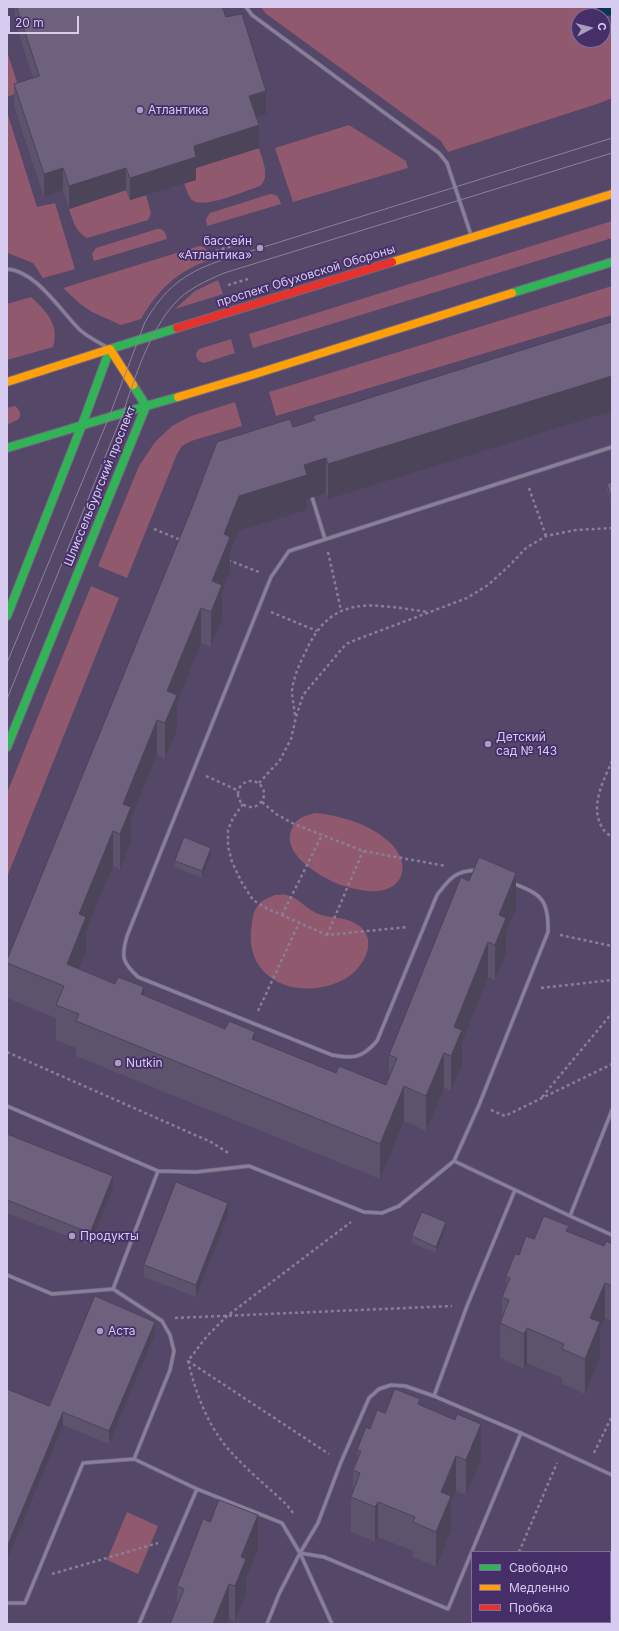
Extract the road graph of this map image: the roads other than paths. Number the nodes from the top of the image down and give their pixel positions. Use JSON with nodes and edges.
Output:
{"nodes":[{"id":1,"x":246,"y":7,"type":"edge"},
{"id":2,"x":612,"y":194,"type":"edge"},
{"id":3,"x":472,"y":237,"type":"junction"},
{"id":4,"x":612,"y":262,"type":"edge"},
{"id":5,"x":7,"y":269,"type":"edge"},
{"id":6,"x":110,"y":349,"type":"junction"},
{"id":7,"x":7,"y":382,"type":"edge"},
{"id":8,"x":146,"y":406,"type":"junction"},
{"id":9,"x":82,"y":425,"type":"junction"},
{"id":10,"x":612,"y":447,"type":"edge"},
{"id":11,"x":7,"y":448,"type":"edge"},
{"id":12,"x":312,"y":497,"type":"dead end"},
{"id":13,"x":325,"y":539,"type":"junction"},
{"id":14,"x":7,"y":616,"type":"edge"},
{"id":15,"x":7,"y":747,"type":"edge"},
{"id":16,"x":481,"y":870,"type":"edge"},
{"id":17,"x":510,"y":882,"type":"edge"},
{"id":18,"x":7,"y":1106,"type":"edge"},
{"id":19,"x":612,"y":1110,"type":"edge"},
{"id":20,"x":454,"y":1161,"type":"junction"},
{"id":21,"x":158,"y":1171,"type":"junction"},
{"id":22,"x":515,"y":1190,"type":"junction"},
{"id":23,"x":570,"y":1216,"type":"junction"},
{"id":24,"x":612,"y":1235,"type":"edge"},
{"id":25,"x":7,"y":1275,"type":"edge"},
{"id":26,"x":113,"y":1290,"type":"junction"},
{"id":27,"x":434,"y":1396,"type":"junction"},
{"id":28,"x":521,"y":1432,"type":"junction"},
{"id":29,"x":134,"y":1460,"type":"junction"},
{"id":30,"x":612,"y":1475,"type":"edge"},
{"id":31,"x":197,"y":1489,"type":"junction"},
{"id":32,"x":472,"y":1551,"type":"edge"},
{"id":33,"x":300,"y":1553,"type":"junction"},
{"id":34,"x":471,"y":1553,"type":"edge"},
{"id":35,"x":7,"y":1603,"type":"edge"},
{"id":36,"x":139,"y":1624,"type":"edge"},
{"id":37,"x":267,"y":1624,"type":"edge"},
{"id":38,"x":332,"y":1624,"type":"edge"}],
"edges":[{"from":1,"to":3,"type":"lane"},
{"from":2,"to":3,"type":"main road","name":"проспект Обуховской Обороны"},
{"from":3,"to":6,"type":"main road","name":"проспект Обуховской Обороны"},
{"from":4,"to":8,"type":"main road"},
{"from":5,"to":6,"type":"lane"},
{"from":6,"to":7,"type":"main road","name":"проспект Обуховской Обороны"},
{"from":6,"to":8,"type":"main road","name":"Шлиссельбургский проспект"},
{"from":6,"to":9,"type":"main road"},
{"from":8,"to":9,"type":"main road"},
{"from":8,"to":15,"type":"main road","name":"Шлиссельбургский проспект"},
{"from":9,"to":11,"type":"main road"},
{"from":9,"to":14,"type":"main road"},
{"from":10,"to":13,"type":"lane"},
{"from":12,"to":13,"type":"lane"},
{"from":13,"to":16,"type":"lane"},
{"from":17,"to":20,"type":"lane"},
{"from":18,"to":21,"type":"lane"},
{"from":19,"to":23,"type":"lane"},
{"from":20,"to":21,"type":"lane"},
{"from":20,"to":22,"type":"lane"},
{"from":21,"to":26,"type":"lane"},
{"from":22,"to":23,"type":"lane"},
{"from":22,"to":27,"type":"lane"},
{"from":23,"to":24,"type":"lane"},
{"from":25,"to":26,"type":"lane"},
{"from":26,"to":29,"type":"lane"},
{"from":27,"to":28,"type":"lane"},
{"from":27,"to":33,"type":"lane"},
{"from":28,"to":30,"type":"lane"},
{"from":28,"to":32,"type":"lane"},
{"from":29,"to":31,"type":"lane"},
{"from":29,"to":35,"type":"lane"},
{"from":31,"to":33,"type":"lane"},
{"from":31,"to":36,"type":"lane"},
{"from":33,"to":34,"type":"lane"},
{"from":33,"to":37,"type":"lane"},
{"from":33,"to":38,"type":"lane"}]}
